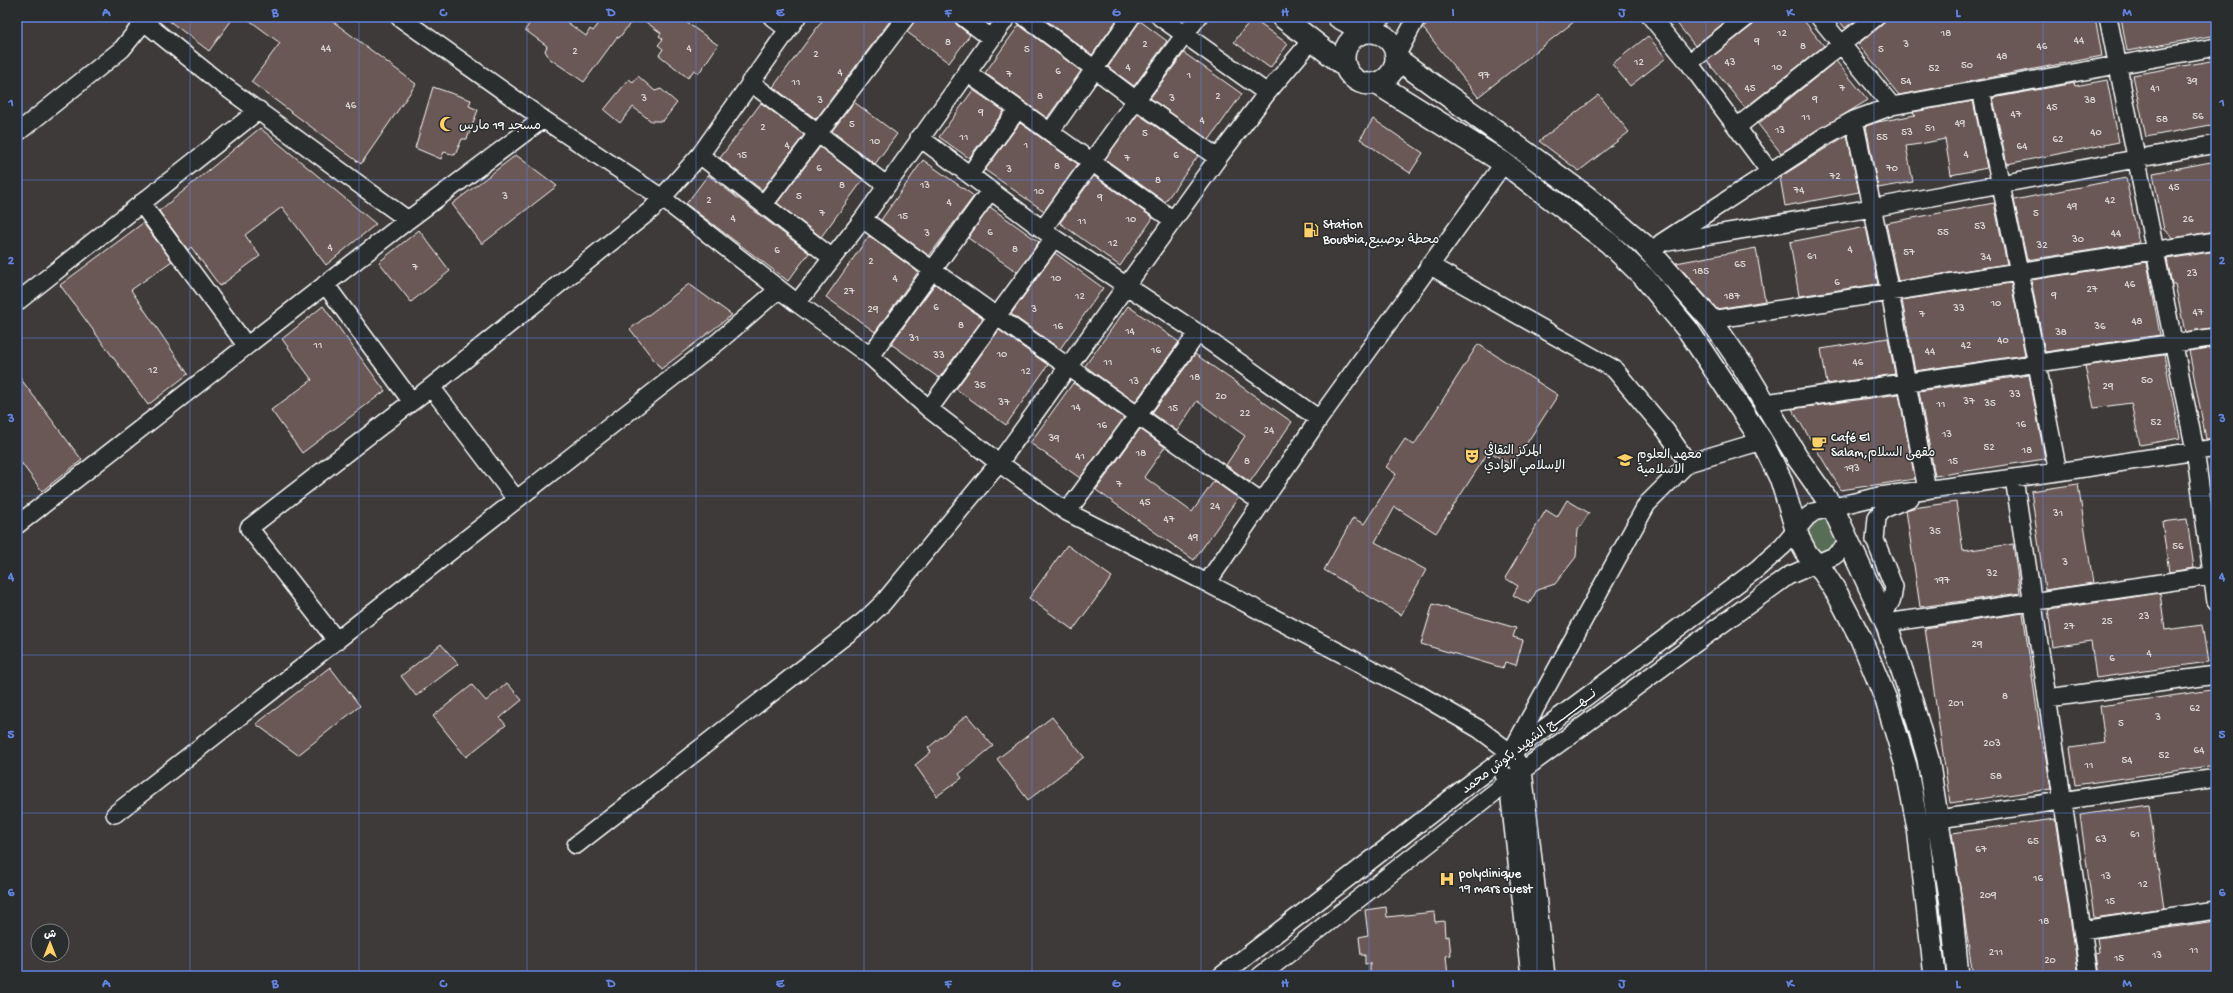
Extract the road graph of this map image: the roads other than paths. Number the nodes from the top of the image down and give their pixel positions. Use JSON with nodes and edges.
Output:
{"nodes":[{"id":1,"x":399,"y":17,"type":"edge"},
{"id":2,"x":772,"y":17,"type":"edge"},
{"id":3,"x":906,"y":17,"type":"edge"},
{"id":4,"x":963,"y":17,"type":"edge"},
{"id":5,"x":1007,"y":17,"type":"edge"},
{"id":6,"x":1025,"y":17,"type":"edge"},
{"id":7,"x":1132,"y":17,"type":"edge"},
{"id":8,"x":1160,"y":17,"type":"edge"},
{"id":9,"x":1198,"y":17,"type":"edge"},
{"id":10,"x":1282,"y":17,"type":"edge"},
{"id":11,"x":1338,"y":17,"type":"edge"},
{"id":12,"x":1382,"y":17,"type":"edge"},
{"id":13,"x":1417,"y":17,"type":"edge"},
{"id":14,"x":1651,"y":17,"type":"edge"},
{"id":15,"x":1747,"y":17,"type":"edge"},
{"id":16,"x":1819,"y":17,"type":"edge"},
{"id":17,"x":1876,"y":17,"type":"edge"},
{"id":18,"x":2108,"y":17,"type":"edge"},
{"id":19,"x":144,"y":19,"type":"edge"},
{"id":20,"x":792,"y":23,"type":"edge"},
{"id":21,"x":1366,"y":32,"type":"junction"},
{"id":22,"x":1185,"y":35,"type":"junction"},
{"id":23,"x":991,"y":38,"type":"junction"},
{"id":24,"x":1311,"y":41,"type":"junction"},
{"id":25,"x":1842,"y":44,"type":"junction"},
{"id":26,"x":2216,"y":47,"type":"edge"},
{"id":27,"x":1396,"y":57,"type":"junction"},
{"id":28,"x":1689,"y":63,"type":"junction"},
{"id":29,"x":2119,"y":65,"type":"junction"},
{"id":30,"x":1345,"y":66,"type":"junction"},
{"id":31,"x":1095,"y":69,"type":"junction"},
{"id":32,"x":966,"y":72,"type":"junction"},
{"id":33,"x":750,"y":82,"type":"junction"},
{"id":34,"x":1376,"y":83,"type":"junction"},
{"id":35,"x":1981,"y":90,"type":"junction"},
{"id":36,"x":1267,"y":93,"type":"junction"},
{"id":37,"x":1136,"y":100,"type":"junction"},
{"id":38,"x":1892,"y":106,"type":"junction"},
{"id":39,"x":1018,"y":109,"type":"junction"},
{"id":40,"x":259,"y":110,"type":"junction"},
{"id":41,"x":543,"y":119,"type":"junction"},
{"id":42,"x":1854,"y":120,"type":"junction"},
{"id":43,"x":1737,"y":127,"type":"junction"},
{"id":44,"x":1050,"y":132,"type":"junction"},
{"id":45,"x":17,"y":133,"type":"edge"},
{"id":46,"x":818,"y":134,"type":"junction"},
{"id":47,"x":919,"y":137,"type":"junction"},
{"id":48,"x":2216,"y":144,"type":"edge"},
{"id":49,"x":700,"y":155,"type":"junction"},
{"id":50,"x":1218,"y":158,"type":"junction"},
{"id":51,"x":2137,"y":160,"type":"junction"},
{"id":52,"x":1091,"y":161,"type":"junction"},
{"id":53,"x":1504,"y":163,"type":"junction"},
{"id":54,"x":1770,"y":172,"type":"junction"},
{"id":55,"x":970,"y":174,"type":"junction"},
{"id":56,"x":2001,"y":184,"type":"junction"},
{"id":57,"x":886,"y":185,"type":"junction"},
{"id":58,"x":990,"y":190,"type":"junction"},
{"id":59,"x":662,"y":198,"type":"junction"},
{"id":60,"x":141,"y":203,"type":"junction"},
{"id":61,"x":764,"y":204,"type":"junction"},
{"id":62,"x":1872,"y":208,"type":"junction"},
{"id":63,"x":863,"y":219,"type":"junction"},
{"id":64,"x":408,"y":220,"type":"junction"},
{"id":65,"x":1173,"y":220,"type":"junction"},
{"id":66,"x":1049,"y":234,"type":"junction"},
{"id":67,"x":2216,"y":241,"type":"edge"},
{"id":68,"x":1652,"y":244,"type":"junction"},
{"id":69,"x":2155,"y":250,"type":"junction"},
{"id":70,"x":832,"y":258,"type":"junction"},
{"id":71,"x":1429,"y":265,"type":"junction"},
{"id":72,"x":930,"y":270,"type":"junction"},
{"id":73,"x":2020,"y":272,"type":"junction"},
{"id":74,"x":325,"y":284,"type":"junction"},
{"id":75,"x":1125,"y":285,"type":"junction"},
{"id":76,"x":779,"y":289,"type":"junction"},
{"id":77,"x":1890,"y":293,"type":"junction"},
{"id":78,"x":17,"y":302,"type":"edge"},
{"id":79,"x":797,"y":304,"type":"junction"},
{"id":80,"x":998,"y":316,"type":"junction"},
{"id":81,"x":1711,"y":320,"type":"junction"},
{"id":82,"x":1198,"y":333,"type":"junction"},
{"id":83,"x":2216,"y":338,"type":"edge"},
{"id":84,"x":2174,"y":344,"type":"junction"},
{"id":85,"x":246,"y":345,"type":"junction"},
{"id":86,"x":870,"y":356,"type":"junction"},
{"id":87,"x":2036,"y":363,"type":"junction"},
{"id":88,"x":1066,"y":368,"type":"junction"},
{"id":89,"x":1906,"y":382,"type":"junction"},
{"id":90,"x":431,"y":387,"type":"junction"},
{"id":91,"x":412,"y":402,"type":"junction"},
{"id":92,"x":1766,"y":403,"type":"junction"},
{"id":93,"x":929,"y":409,"type":"junction"},
{"id":94,"x":1137,"y":414,"type":"junction"},
{"id":95,"x":1319,"y":419,"type":"junction"},
{"id":96,"x":1762,"y":442,"type":"junction"},
{"id":97,"x":2216,"y":448,"type":"edge"},
{"id":98,"x":2196,"y":450,"type":"junction"},
{"id":99,"x":1000,"y":464,"type":"junction"},
{"id":100,"x":1688,"y":464,"type":"junction"},
{"id":101,"x":2058,"y":472,"type":"junction"},
{"id":102,"x":2014,"y":478,"type":"junction"},
{"id":103,"x":1927,"y":490,"type":"junction"},
{"id":104,"x":516,"y":499,"type":"junction"},
{"id":105,"x":1262,"y":503,"type":"junction"},
{"id":106,"x":1832,"y":508,"type":"junction"},
{"id":107,"x":1067,"y":512,"type":"junction"},
{"id":108,"x":17,"y":525,"type":"edge"},
{"id":109,"x":1797,"y":530,"type":"junction"},
{"id":110,"x":1849,"y":544,"type":"junction"},
{"id":111,"x":1816,"y":564,"type":"junction"},
{"id":112,"x":2214,"y":575,"type":"edge"},
{"id":113,"x":1207,"y":582,"type":"junction"},
{"id":114,"x":2034,"y":601,"type":"junction"},
{"id":115,"x":2216,"y":602,"type":"edge"},
{"id":116,"x":1884,"y":620,"type":"junction"},
{"id":117,"x":337,"y":640,"type":"junction"},
{"id":118,"x":2216,"y":675,"type":"edge"},
{"id":119,"x":2048,"y":698,"type":"junction"},
{"id":120,"x":1510,"y":753,"type":"junction"},
{"id":121,"x":1496,"y":764,"type":"junction"},
{"id":122,"x":1523,"y":770,"type":"junction"},
{"id":123,"x":2216,"y":778,"type":"edge"},
{"id":124,"x":1508,"y":782,"type":"junction"},
{"id":125,"x":2062,"y":802,"type":"junction"},
{"id":126,"x":115,"y":814,"type":"dead end"},
{"id":127,"x":1939,"y":819,"type":"junction"},
{"id":128,"x":576,"y":845,"type":"dead end"},
{"id":129,"x":2216,"y":910,"type":"edge"},
{"id":130,"x":2082,"y":930,"type":"junction"},
{"id":131,"x":1222,"y":976,"type":"edge"},
{"id":132,"x":1260,"y":976,"type":"edge"},
{"id":133,"x":1530,"y":976,"type":"edge"},
{"id":134,"x":1546,"y":976,"type":"edge"},
{"id":135,"x":1935,"y":976,"type":"edge"},
{"id":136,"x":1958,"y":976,"type":"edge"},
{"id":137,"x":2089,"y":976,"type":"edge"}],
"edges":[{"from":1,"to":41,"type":"street"},
{"from":2,"to":20,"type":"street"},
{"from":3,"to":46,"type":"street"},
{"from":4,"to":23,"type":"street"},
{"from":5,"to":23,"type":"street"},
{"from":6,"to":31,"type":"street"},
{"from":7,"to":31,"type":"street"},
{"from":8,"to":22,"type":"street"},
{"from":9,"to":22,"type":"street"},
{"from":10,"to":24,"type":"main road"},
{"from":11,"to":21,"type":"main road"},
{"from":12,"to":21,"type":"street"},
{"from":13,"to":27,"type":"street"},
{"from":14,"to":28,"type":"street"},
{"from":15,"to":28,"type":"street"},
{"from":16,"to":25,"type":"street"},
{"from":17,"to":25,"type":"street"},
{"from":18,"to":29,"type":"street"},
{"from":19,"to":40,"type":"street"},
{"from":19,"to":45,"type":"street"},
{"from":20,"to":33,"type":"street"},
{"from":21,"to":27,"type":"main road"},
{"from":21,"to":30,"type":"main road"},
{"from":22,"to":36,"type":"street"},
{"from":22,"to":37,"type":"street"},
{"from":23,"to":32,"type":"street"},
{"from":24,"to":30,"type":"main road"},
{"from":24,"to":36,"type":"street"},
{"from":25,"to":38,"type":"street"},
{"from":25,"to":43,"type":"street"},
{"from":26,"to":29,"type":"street"},
{"from":27,"to":34,"type":"main road"},
{"from":27,"to":68,"type":"main road"},
{"from":28,"to":43,"type":"street"},
{"from":29,"to":35,"type":"street"},
{"from":29,"to":51,"type":"street"},
{"from":30,"to":34,"type":"main road"},
{"from":31,"to":37,"type":"street"},
{"from":31,"to":44,"type":"street"},
{"from":32,"to":39,"type":"street"},
{"from":32,"to":47,"type":"street"},
{"from":33,"to":46,"type":"street"},
{"from":33,"to":49,"type":"street"},
{"from":34,"to":53,"type":"main road"},
{"from":35,"to":38,"type":"street"},
{"from":35,"to":56,"type":"street"},
{"from":36,"to":50,"type":"street"},
{"from":37,"to":50,"type":"street"},
{"from":37,"to":52,"type":"street"},
{"from":38,"to":42,"type":"street"},
{"from":39,"to":44,"type":"street"},
{"from":39,"to":55,"type":"street"},
{"from":40,"to":60,"type":"street"},
{"from":40,"to":64,"type":"street"},
{"from":41,"to":59,"type":"street"},
{"from":41,"to":64,"type":"street"},
{"from":42,"to":54,"type":"street"},
{"from":42,"to":62,"type":"street"},
{"from":43,"to":54,"type":"street"},
{"from":44,"to":52,"type":"street"},
{"from":46,"to":57,"type":"street"},
{"from":46,"to":61,"type":"street"},
{"from":47,"to":55,"type":"street"},
{"from":47,"to":57,"type":"street"},
{"from":48,"to":51,"type":"street"},
{"from":49,"to":59,"type":"street"},
{"from":49,"to":61,"type":"street"},
{"from":50,"to":65,"type":"street"},
{"from":51,"to":56,"type":"street"},
{"from":51,"to":69,"type":"street"},
{"from":52,"to":65,"type":"street"},
{"from":52,"to":66,"type":"street"},
{"from":53,"to":71,"type":"street"},
{"from":53,"to":96,"type":"main road"},
{"from":54,"to":68,"type":"street"},
{"from":55,"to":58,"type":"street"},
{"from":56,"to":62,"type":"street"},
{"from":56,"to":73,"type":"street"},
{"from":57,"to":63,"type":"street"},
{"from":58,"to":66,"type":"street"},
{"from":58,"to":72,"type":"street"},
{"from":59,"to":76,"type":"street"},
{"from":59,"to":90,"type":"street"},
{"from":60,"to":78,"type":"street"},
{"from":60,"to":85,"type":"street"},
{"from":61,"to":70,"type":"street"},
{"from":62,"to":68,"type":"street"},
{"from":62,"to":77,"type":"street"},
{"from":63,"to":70,"type":"street"},
{"from":63,"to":72,"type":"street"},
{"from":64,"to":74,"type":"street"},
{"from":65,"to":75,"type":"street"},
{"from":66,"to":75,"type":"street"},
{"from":66,"to":80,"type":"street"},
{"from":67,"to":69,"type":"street"},
{"from":68,"to":81,"type":"main road"},
{"from":69,"to":73,"type":"street"},
{"from":69,"to":84,"type":"street"},
{"from":70,"to":79,"type":"street"},
{"from":71,"to":95,"type":"street"},
{"from":71,"to":100,"type":"street"},
{"from":72,"to":80,"type":"street"},
{"from":72,"to":86,"type":"street"},
{"from":73,"to":77,"type":"street"},
{"from":73,"to":87,"type":"street"},
{"from":74,"to":85,"type":"street"},
{"from":74,"to":91,"type":"street"},
{"from":75,"to":82,"type":"street"},
{"from":75,"to":88,"type":"street"},
{"from":76,"to":79,"type":"street"},
{"from":76,"to":104,"type":"street"},
{"from":77,"to":81,"type":"street"},
{"from":77,"to":89,"type":"street"},
{"from":79,"to":86,"type":"street"},
{"from":80,"to":88,"type":"street"},
{"from":80,"to":93,"type":"street"},
{"from":81,"to":92,"type":"main road"},
{"from":82,"to":94,"type":"street"},
{"from":82,"to":95,"type":"street"},
{"from":83,"to":84,"type":"street"},
{"from":84,"to":87,"type":"street"},
{"from":84,"to":98,"type":"street"},
{"from":85,"to":108,"type":"street"},
{"from":86,"to":93,"type":"street"},
{"from":87,"to":89,"type":"street"},
{"from":87,"to":101,"type":"street"},
{"from":88,"to":94,"type":"street"},
{"from":88,"to":99,"type":"street"},
{"from":89,"to":92,"type":"street"},
{"from":89,"to":103,"type":"street"},
{"from":90,"to":91,"type":"street"},
{"from":90,"to":104,"type":"street"},
{"from":91,"to":117,"type":"street"},
{"from":92,"to":106,"type":"main road"},
{"from":93,"to":99,"type":"street"},
{"from":94,"to":105,"type":"street"},
{"from":94,"to":107,"type":"street"},
{"from":95,"to":105,"type":"street"},
{"from":96,"to":100,"type":"street"},
{"from":96,"to":109,"type":"main road"},
{"from":97,"to":98,"type":"street","name":"نـــهـــــــــــج الشهيد بكوش محمد"},
{"from":98,"to":101,"type":"street","name":"نـــهـــــــــــج الشهيد بكوش محمد"},
{"from":98,"to":112,"type":"street"},
{"from":99,"to":107,"type":"street"},
{"from":99,"to":128,"type":"street"},
{"from":100,"to":120,"type":"street"},
{"from":101,"to":102,"type":"street","name":"نـــهـــــــــــج الشهيد بكوش محمد"},
{"from":102,"to":103,"type":"street","name":"نـــهـــــــــــج الشهيد بكوش محمد"},
{"from":102,"to":114,"type":"street"},
{"from":103,"to":106,"type":"street","name":"نـــهـــــــــــج الشهيد بكوش محمد"},
{"from":103,"to":116,"type":"street"},
{"from":104,"to":117,"type":"street"},
{"from":105,"to":113,"type":"street"},
{"from":106,"to":109,"type":"street","name":"نـــهـــــــــــج الشهيد بكوش محمد"},
{"from":106,"to":110,"type":"main road"},
{"from":107,"to":113,"type":"street"},
{"from":109,"to":111,"type":"main road"},
{"from":109,"to":120,"type":"street","name":"نـــهـــــــــــج الشهيد بكوش محمد"},
{"from":110,"to":111,"type":"street","name":"نـــهـــــــــــج الشهيد بكوش محمد"},
{"from":110,"to":116,"type":"main road"},
{"from":111,"to":122,"type":"street","name":"نـــهـــــــــــج الشهيد بكوش محمد"},
{"from":111,"to":135,"type":"main road"},
{"from":112,"to":114,"type":"street"},
{"from":112,"to":115,"type":"street"},
{"from":113,"to":120,"type":"street"},
{"from":114,"to":116,"type":"street"},
{"from":114,"to":119,"type":"street"},
{"from":116,"to":127,"type":"main road"},
{"from":117,"to":126,"type":"street"},
{"from":118,"to":119,"type":"street"},
{"from":119,"to":125,"type":"street"},
{"from":120,"to":121,"type":"street","name":"نـــهـــــــــــج الشهيد بكوش محمد"},
{"from":120,"to":122,"type":"street"},
{"from":121,"to":124,"type":"street"},
{"from":121,"to":131,"type":"street","name":"نـــهـــــــــــج الشهيد بكوش محمد"},
{"from":122,"to":124,"type":"street","name":"نـــهـــــــــــج الشهيد بكوش محمد"},
{"from":122,"to":134,"type":"street"},
{"from":123,"to":125,"type":"street"},
{"from":124,"to":132,"type":"street","name":"نـــهـــــــــــج الشهيد بكوش محمد"},
{"from":124,"to":133,"type":"street"},
{"from":125,"to":127,"type":"street"},
{"from":125,"to":130,"type":"street"},
{"from":127,"to":136,"type":"main road"},
{"from":129,"to":130,"type":"street"},
{"from":130,"to":137,"type":"street"}]}
